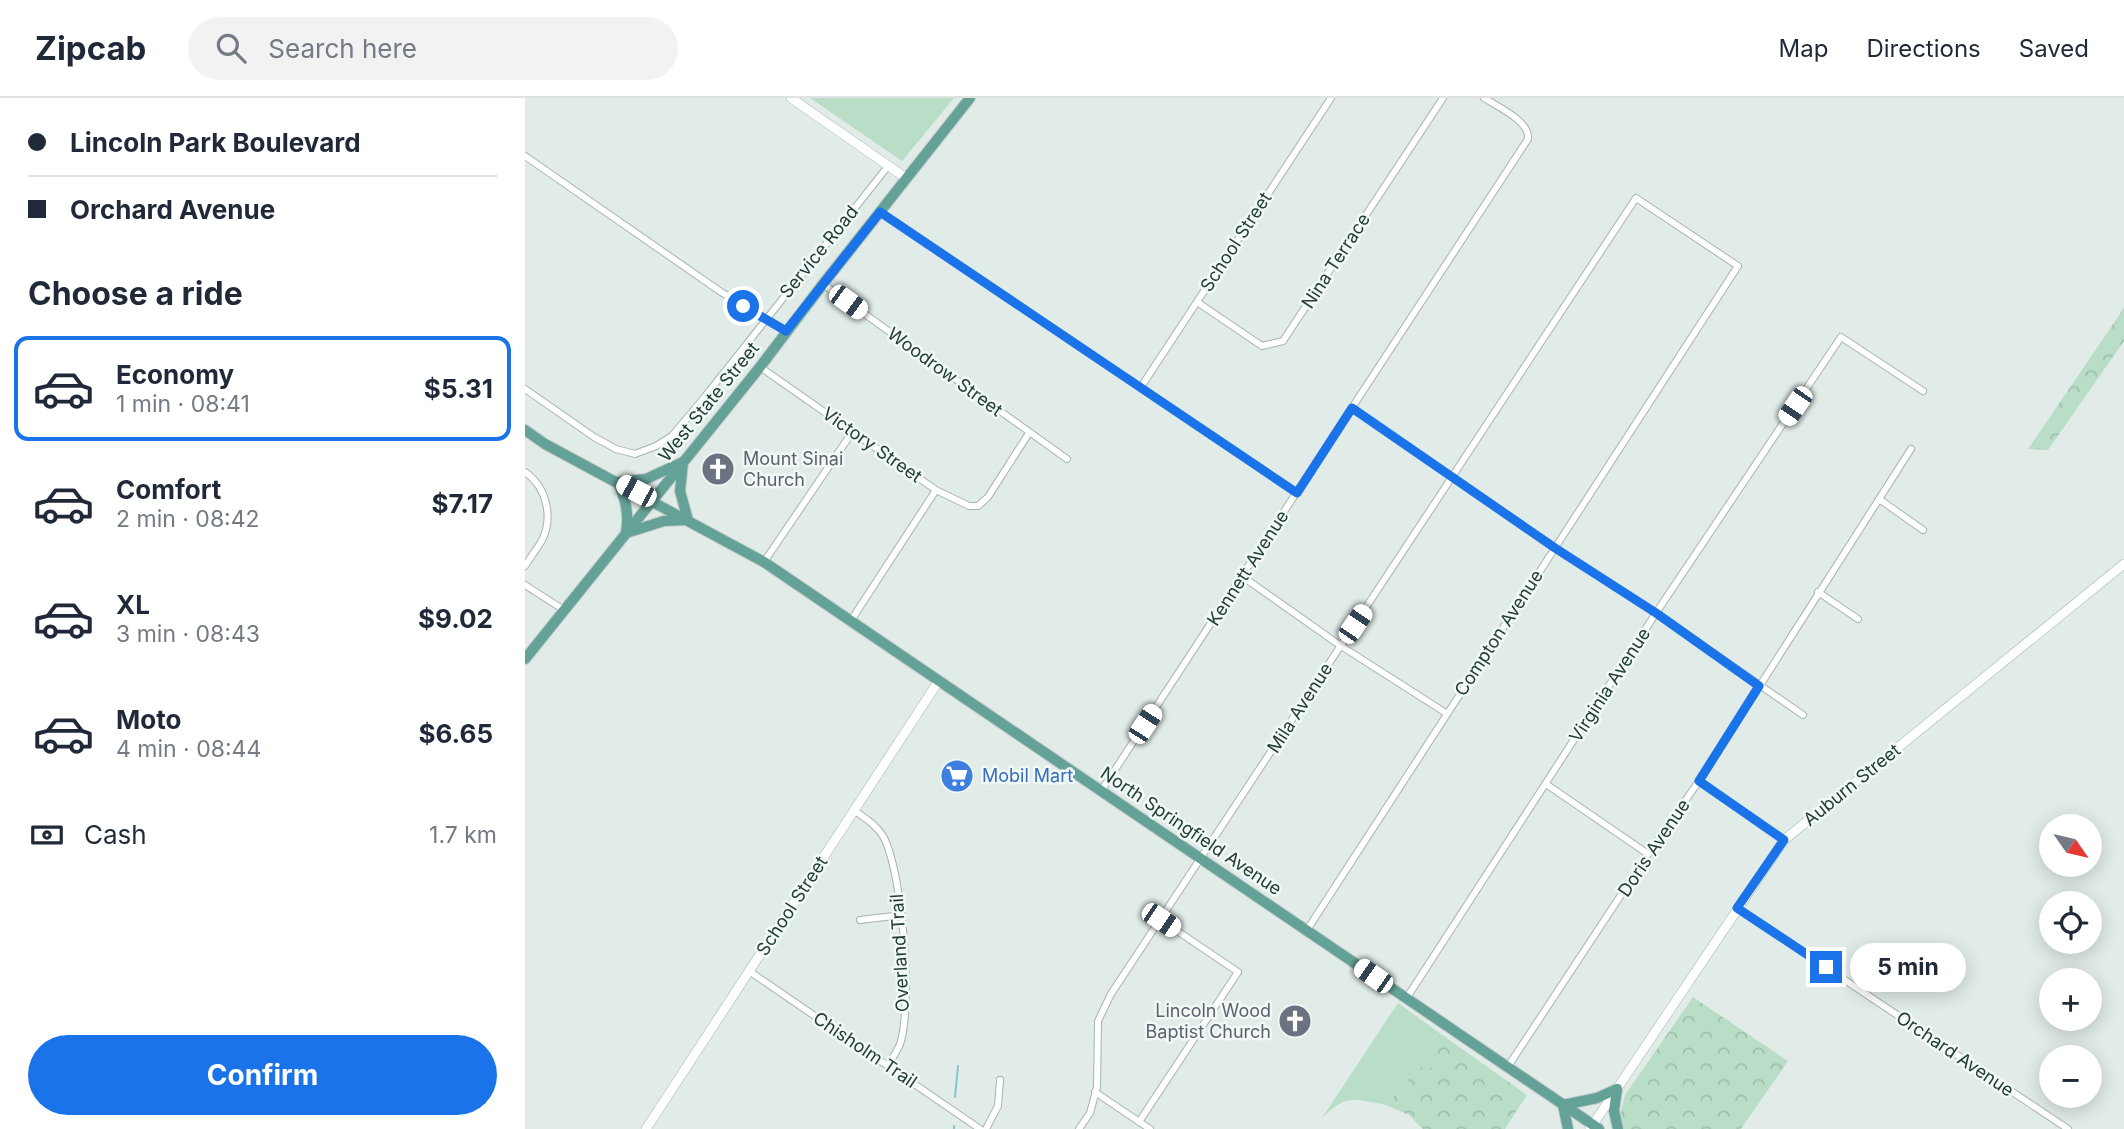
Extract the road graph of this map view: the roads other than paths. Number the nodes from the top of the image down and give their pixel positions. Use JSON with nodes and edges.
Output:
{"nodes":[{"id":1,"x":791,"y":98,"type":"edge"},
{"id":2,"x":970,"y":98,"type":"edge"},
{"id":3,"x":1331,"y":98,"type":"edge"},
{"id":4,"x":1443,"y":98,"type":"edge"},
{"id":5,"x":1484,"y":98,"type":"edge"},
{"id":6,"x":525,"y":156,"type":"edge"},
{"id":7,"x":889,"y":164,"type":"junction"},
{"id":8,"x":906,"y":178,"type":"junction"},
{"id":9,"x":880,"y":212,"type":"junction"},
{"id":10,"x":1738,"y":266,"type":"joint"},
{"id":11,"x":823,"y":284,"type":"junction"},
{"id":12,"x":1197,"y":302,"type":"junction"},
{"id":13,"x":765,"y":320,"type":"junction"},
{"id":14,"x":786,"y":331,"type":"junction"},
{"id":15,"x":760,"y":367,"type":"junction"},
{"id":16,"x":1141,"y":387,"type":"junction"},
{"id":17,"x":525,"y":390,"type":"edge"},
{"id":18,"x":1923,"y":391,"type":"dead end"},
{"id":19,"x":1352,"y":408,"type":"junction"},
{"id":20,"x":525,"y":430,"type":"edge"},
{"id":21,"x":853,"y":431,"type":"junction"},
{"id":22,"x":1029,"y":433,"type":"junction"},
{"id":23,"x":1911,"y":449,"type":"dead end"},
{"id":24,"x":1067,"y":459,"type":"dead end"},
{"id":25,"x":683,"y":462,"type":"junction"},
{"id":26,"x":525,"y":472,"type":"edge"},
{"id":27,"x":1454,"y":477,"type":"junction"},
{"id":28,"x":618,"y":482,"type":"junction"},
{"id":29,"x":936,"y":490,"type":"junction"},
{"id":30,"x":1297,"y":493,"type":"junction"},
{"id":31,"x":1879,"y":499,"type":"junction"},
{"id":32,"x":653,"y":500,"type":"junction"},
{"id":33,"x":688,"y":520,"type":"junction"},
{"id":34,"x":1923,"y":530,"type":"dead end"},
{"id":35,"x":626,"y":533,"type":"junction"},
{"id":36,"x":1555,"y":548,"type":"junction"},
{"id":37,"x":764,"y":562,"type":"junction"},
{"id":38,"x":2124,"y":564,"type":"edge"},
{"id":39,"x":525,"y":566,"type":"edge"},
{"id":40,"x":1243,"y":576,"type":"junction"},
{"id":41,"x":525,"y":585,"type":"edge"},
{"id":42,"x":1818,"y":592,"type":"junction"},
{"id":43,"x":564,"y":610,"type":"junction"},
{"id":44,"x":1656,"y":613,"type":"junction"},
{"id":45,"x":1858,"y":619,"type":"dead end"},
{"id":46,"x":850,"y":622,"type":"junction"},
{"id":47,"x":1341,"y":646,"type":"junction"},
{"id":48,"x":525,"y":659,"type":"edge"},
{"id":49,"x":938,"y":682,"type":"junction"},
{"id":50,"x":1759,"y":686,"type":"junction"},
{"id":51,"x":1446,"y":713,"type":"junction"},
{"id":52,"x":1803,"y":715,"type":"dead end"},
{"id":53,"x":1699,"y":781,"type":"junction"},
{"id":54,"x":1546,"y":784,"type":"junction"},
{"id":55,"x":1101,"y":791,"type":"junction"},
{"id":56,"x":855,"y":811,"type":"junction"},
{"id":57,"x":1784,"y":840,"type":"junction"},
{"id":58,"x":1649,"y":854,"type":"junction"},
{"id":59,"x":1200,"y":860,"type":"junction"},
{"id":60,"x":1737,"y":908,"type":"junction"},
{"id":61,"x":902,"y":915,"type":"junction"},
{"id":62,"x":860,"y":920,"type":"dead end"},
{"id":63,"x":1161,"y":920,"type":"junction"},
{"id":64,"x":1307,"y":930,"type":"junction"},
{"id":65,"x":749,"y":971,"type":"junction"},
{"id":66,"x":1406,"y":999,"type":"junction"},
{"id":67,"x":888,"y":1065,"type":"junction"},
{"id":68,"x":1507,"y":1068,"type":"junction"},
{"id":69,"x":1000,"y":1080,"type":"dead end"},
{"id":70,"x":1618,"y":1088,"type":"junction"},
{"id":71,"x":1095,"y":1092,"type":"junction"},
{"id":72,"x":1563,"y":1105,"type":"junction"},
{"id":73,"x":1139,"y":1122,"type":"junction"},
{"id":74,"x":1594,"y":1128,"type":"edge"},
{"id":75,"x":646,"y":1129,"type":"edge"},
{"id":76,"x":983,"y":1129,"type":"edge"},
{"id":77,"x":1079,"y":1129,"type":"edge"},
{"id":78,"x":1150,"y":1129,"type":"edge"},
{"id":79,"x":1568,"y":1129,"type":"edge"},
{"id":80,"x":1618,"y":1129,"type":"edge"},
{"id":81,"x":2069,"y":1129,"type":"edge"}],
"edges":[{"from":1,"to":7,"type":"main road"},
{"from":2,"to":8,"type":"main road","name":"West State Street"},
{"from":3,"to":12,"type":"street","name":"School Street"},
{"from":4,"to":12,"type":"street","name":"Nina Terrace"},
{"from":5,"to":19,"type":"street","name":"Kennett Avenue"},
{"from":6,"to":13,"type":"street"},
{"from":7,"to":8,"type":"main road"},
{"from":7,"to":13,"type":"street","name":"Service Road"},
{"from":8,"to":9,"type":"main road","name":"West State Street"},
{"from":9,"to":11,"type":"main road","name":"West State Street"},
{"from":9,"to":16,"type":"street"},
{"from":10,"to":27,"type":"street","name":"Mila Avenue"},
{"from":10,"to":36,"type":"street","name":"Compton Avenue"},
{"from":11,"to":14,"type":"main road","name":"West State Street"},
{"from":11,"to":22,"type":"street","name":"Woodrow Street"},
{"from":12,"to":16,"type":"street","name":"School Street"},
{"from":13,"to":14,"type":"street"},
{"from":13,"to":17,"type":"street","name":"Service Road"},
{"from":14,"to":15,"type":"main road","name":"West State Street"},
{"from":15,"to":21,"type":"street","name":"Victory Street"},
{"from":15,"to":25,"type":"main road","name":"West State Street"},
{"from":16,"to":30,"type":"street"},
{"from":18,"to":44,"type":"street","name":"Virginia Avenue"},
{"from":19,"to":27,"type":"street"},
{"from":19,"to":30,"type":"street","name":"Kennett Avenue"},
{"from":20,"to":28,"type":"main road","name":"North Springfield Avenue"},
{"from":21,"to":29,"type":"street","name":"Victory Street"},
{"from":21,"to":37,"type":"street"},
{"from":22,"to":24,"type":"street","name":"Woodrow Street"},
{"from":22,"to":29,"type":"street","name":"Victory Street"},
{"from":23,"to":31,"type":"street","name":"Doris Avenue"},
{"from":25,"to":28,"type":"main road"},
{"from":25,"to":32,"type":"main road","name":"West State Street"},
{"from":25,"to":33,"type":"main road"},
{"from":26,"to":39,"type":"street"},
{"from":27,"to":36,"type":"street"},
{"from":27,"to":47,"type":"street","name":"Mila Avenue"},
{"from":28,"to":32,"type":"main road","name":"North Springfield Avenue"},
{"from":28,"to":35,"type":"main road"},
{"from":29,"to":46,"type":"street"},
{"from":30,"to":40,"type":"street","name":"Kennett Avenue"},
{"from":31,"to":34,"type":"street"},
{"from":31,"to":42,"type":"street","name":"Doris Avenue"},
{"from":32,"to":33,"type":"main road","name":"North Springfield Avenue"},
{"from":32,"to":35,"type":"main road","name":"West State Street"},
{"from":33,"to":35,"type":"main road"},
{"from":33,"to":37,"type":"main road","name":"North Springfield Avenue"},
{"from":35,"to":43,"type":"main road","name":"West State Street"},
{"from":36,"to":44,"type":"street"},
{"from":36,"to":51,"type":"street","name":"Compton Avenue"},
{"from":37,"to":46,"type":"main road","name":"North Springfield Avenue"},
{"from":38,"to":57,"type":"main road","name":"Auburn Street"},
{"from":40,"to":47,"type":"street"},
{"from":40,"to":55,"type":"street","name":"Kennett Avenue"},
{"from":41,"to":43,"type":"street"},
{"from":42,"to":45,"type":"street"},
{"from":42,"to":50,"type":"street","name":"Doris Avenue"},
{"from":43,"to":48,"type":"main road","name":"West State Street"},
{"from":44,"to":50,"type":"street"},
{"from":44,"to":54,"type":"street","name":"Virginia Avenue"},
{"from":46,"to":49,"type":"main road","name":"North Springfield Avenue"},
{"from":47,"to":51,"type":"street"},
{"from":47,"to":59,"type":"street","name":"Mila Avenue"},
{"from":49,"to":55,"type":"main road","name":"North Springfield Avenue"},
{"from":49,"to":56,"type":"main road","name":"School Street"},
{"from":50,"to":52,"type":"street"},
{"from":50,"to":53,"type":"street","name":"Doris Avenue"},
{"from":51,"to":64,"type":"street","name":"Compton Avenue"},
{"from":53,"to":57,"type":"street"},
{"from":53,"to":58,"type":"street","name":"Doris Avenue"},
{"from":54,"to":58,"type":"street"},
{"from":54,"to":66,"type":"street","name":"Virginia Avenue"},
{"from":55,"to":59,"type":"main road","name":"North Springfield Avenue"},
{"from":56,"to":61,"type":"street","name":"Overland Trail"},
{"from":56,"to":65,"type":"main road","name":"School Street"},
{"from":57,"to":60,"type":"main road","name":"Auburn Street"},
{"from":58,"to":68,"type":"street","name":"Doris Avenue"},
{"from":59,"to":63,"type":"street","name":"Mila Avenue"},
{"from":59,"to":64,"type":"main road","name":"North Springfield Avenue"},
{"from":60,"to":70,"type":"main road","name":"Auburn Street"},
{"from":60,"to":81,"type":"street","name":"Orchard Avenue"},
{"from":61,"to":62,"type":"street"},
{"from":61,"to":67,"type":"street","name":"Overland Trail"},
{"from":63,"to":71,"type":"street","name":"Mila Avenue"},
{"from":63,"to":73,"type":"street"},
{"from":64,"to":66,"type":"main road","name":"North Springfield Avenue"},
{"from":65,"to":67,"type":"street","name":"Chisholm Trail"},
{"from":65,"to":75,"type":"main road","name":"School Street"},
{"from":66,"to":68,"type":"main road","name":"North Springfield Avenue"},
{"from":67,"to":76,"type":"street","name":"Chisholm Trail"},
{"from":68,"to":72,"type":"main road","name":"North Springfield Avenue"},
{"from":69,"to":76,"type":"street"},
{"from":70,"to":72,"type":"main road"},
{"from":70,"to":74,"type":"main road","name":"Auburn Street"},
{"from":70,"to":80,"type":"main road"},
{"from":71,"to":73,"type":"street"},
{"from":71,"to":77,"type":"street","name":"Mila Avenue"},
{"from":72,"to":74,"type":"main road","name":"North Springfield Avenue"},
{"from":72,"to":79,"type":"main road"},
{"from":73,"to":78,"type":"street"}]}
